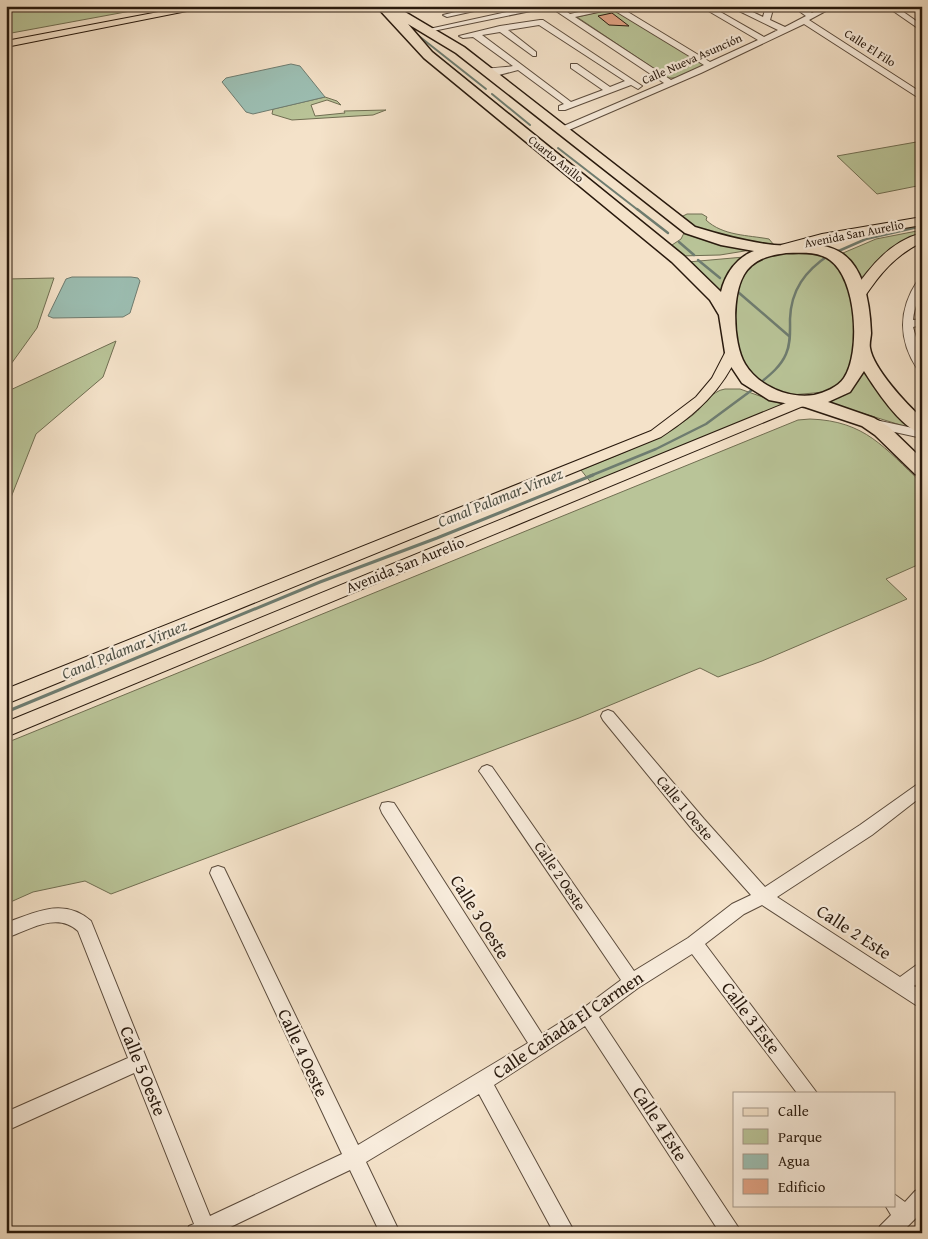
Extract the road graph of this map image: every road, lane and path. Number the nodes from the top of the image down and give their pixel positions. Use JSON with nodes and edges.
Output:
{"nodes":[{"id":1,"x":184,"y":6,"type":"edge"},
{"id":2,"x":207,"y":6,"type":"edge"},
{"id":3,"x":389,"y":6,"type":"edge"},
{"id":4,"x":404,"y":6,"type":"edge"},
{"id":5,"x":547,"y":6,"type":"edge"},
{"id":6,"x":553,"y":6,"type":"edge"},
{"id":7,"x":704,"y":6,"type":"edge"},
{"id":8,"x":732,"y":6,"type":"edge"},
{"id":9,"x":770,"y":6,"type":"edge"},
{"id":10,"x":796,"y":6,"type":"edge"},
{"id":11,"x":831,"y":6,"type":"edge"},
{"id":12,"x":890,"y":6,"type":"edge"},
{"id":13,"x":485,"y":7,"type":"edge"},
{"id":14,"x":612,"y":7,"type":"edge"},
{"id":15,"x":377,"y":8,"type":"edge"},
{"id":16,"x":447,"y":16,"type":"dead end"},
{"id":17,"x":569,"y":16,"type":"junction"},
{"id":18,"x":494,"y":17,"type":"junction"},
{"id":19,"x":808,"y":19,"type":"junction"},
{"id":20,"x":766,"y":22,"type":"junction"},
{"id":21,"x":500,"y":28,"type":"junction"},
{"id":22,"x":433,"y":29,"type":"junction"},
{"id":23,"x":922,"y":29,"type":"edge"},
{"id":24,"x":785,"y":30,"type":"junction"},
{"id":25,"x":474,"y":34,"type":"junction"},
{"id":26,"x":463,"y":36,"type":"dead end"},
{"id":27,"x":6,"y":38,"type":"edge"},
{"id":28,"x":764,"y":40,"type":"junction"},
{"id":29,"x":6,"y":44,"type":"edge"},
{"id":30,"x":460,"y":50,"type":"junction"},
{"id":31,"x":533,"y":54,"type":"dead end"},
{"id":32,"x":574,"y":66,"type":"dead end"},
{"id":33,"x":709,"y":66,"type":"junction"},
{"id":34,"x":520,"y":68,"type":"junction"},
{"id":35,"x":486,"y":71,"type":"junction"},
{"id":36,"x":498,"y":80,"type":"junction"},
{"id":37,"x":670,"y":83,"type":"junction"},
{"id":38,"x":609,"y":90,"type":"junction"},
{"id":39,"x":512,"y":91,"type":"junction"},
{"id":40,"x":922,"y":97,"type":"edge"},
{"id":41,"x":483,"y":98,"type":"junction"},
{"id":42,"x":570,"y":105,"type":"junction"},
{"id":43,"x":560,"y":109,"type":"dead end"},
{"id":44,"x":562,"y":130,"type":"junction"},
{"id":45,"x":922,"y":221,"type":"edge"},
{"id":46,"x":680,"y":223,"type":"junction"},
{"id":47,"x":648,"y":234,"type":"junction"},
{"id":48,"x":922,"y":237,"type":"edge"},
{"id":49,"x":779,"y":248,"type":"junction"},
{"id":50,"x":922,"y":282,"type":"edge"},
{"id":51,"x":858,"y":296,"type":"junction"},
{"id":52,"x":727,"y":314,"type":"junction"},
{"id":53,"x":922,"y":322,"type":"edge"},
{"id":54,"x":906,"y":325,"type":"junction"},
{"id":55,"x":861,"y":348,"type":"junction"},
{"id":56,"x":732,"y":352,"type":"junction"},
{"id":57,"x":922,"y":368,"type":"edge"},
{"id":58,"x":805,"y":401,"type":"junction"},
{"id":59,"x":868,"y":422,"type":"junction"},
{"id":60,"x":922,"y":428,"type":"edge"},
{"id":61,"x":922,"y":434,"type":"edge"},
{"id":62,"x":922,"y":470,"type":"edge"},
{"id":63,"x":358,"y":569,"type":"junction"},
{"id":64,"x":6,"y":697,"type":"edge"},
{"id":65,"x":608,"y":716,"type":"dead end"},
{"id":66,"x":6,"y":730,"type":"edge"},
{"id":67,"x":487,"y":771,"type":"dead end"},
{"id":68,"x":922,"y":787,"type":"edge"},
{"id":69,"x":388,"y":808,"type":"dead end"},
{"id":70,"x":218,"y":873,"type":"dead end"},
{"id":71,"x":763,"y":897,"type":"junction"},
{"id":72,"x":6,"y":931,"type":"edge"},
{"id":73,"x":694,"y":943,"type":"junction"},
{"id":74,"x":922,"y":969,"type":"edge"},
{"id":75,"x":632,"y":982,"type":"junction"},
{"id":76,"x":901,"y":988,"type":"junction"},
{"id":77,"x":922,"y":1001,"type":"edge"},
{"id":78,"x":588,"y":1015,"type":"junction"},
{"id":79,"x":540,"y":1045,"type":"junction"},
{"id":80,"x":139,"y":1062,"type":"junction"},
{"id":81,"x":482,"y":1082,"type":"junction"},
{"id":82,"x":807,"y":1092,"type":"edge"},
{"id":83,"x":6,"y":1122,"type":"edge"},
{"id":84,"x":353,"y":1159,"type":"junction"},
{"id":85,"x":922,"y":1198,"type":"edge"},
{"id":86,"x":899,"y":1210,"type":"edge"},
{"id":87,"x":203,"y":1231,"type":"edge"},
{"id":88,"x":390,"y":1233,"type":"edge"},
{"id":89,"x":565,"y":1233,"type":"edge"},
{"id":90,"x":732,"y":1233,"type":"edge"},
{"id":91,"x":888,"y":1233,"type":"edge"}],
"edges":[{"from":1,"to":27,"type":"main road"},
{"from":2,"to":29,"type":"main road"},
{"from":3,"to":30,"type":"highway","name":"Cuarto Anillo"},
{"from":4,"to":22,"type":"highway"},
{"from":5,"to":18,"type":"street"},
{"from":6,"to":17,"type":"street"},
{"from":7,"to":28,"type":"street"},
{"from":8,"to":20,"type":"street"},
{"from":9,"to":20,"type":"street"},
{"from":10,"to":19,"type":"street","name":"Calle El Filo"},
{"from":11,"to":19,"type":"street","name":"Calle Nueva Asunción"},
{"from":12,"to":23,"type":"street"},
{"from":13,"to":16,"type":"street"},
{"from":13,"to":18,"type":"street"},
{"from":14,"to":17,"type":"street"},
{"from":14,"to":33,"type":"street"},
{"from":15,"to":41,"type":"highway","name":"Cuarto Anillo"},
{"from":17,"to":37,"type":"street"},
{"from":18,"to":22,"type":"street"},
{"from":19,"to":24,"type":"street","name":"Calle Nueva Asunción"},
{"from":19,"to":40,"type":"street","name":"Calle El Filo"},
{"from":20,"to":24,"type":"street"},
{"from":21,"to":25,"type":"street"},
{"from":21,"to":31,"type":"street"},
{"from":21,"to":38,"type":"street"},
{"from":22,"to":30,"type":"highway"},
{"from":24,"to":28,"type":"street","name":"Calle Nueva Asunción"},
{"from":25,"to":26,"type":"street"},
{"from":25,"to":34,"type":"street"},
{"from":28,"to":33,"type":"street","name":"Calle Nueva Asunción"},
{"from":30,"to":35,"type":"highway","name":"Cuarto Anillo"},
{"from":32,"to":38,"type":"street"},
{"from":33,"to":37,"type":"street","name":"Calle Nueva Asunción"},
{"from":34,"to":35,"type":"street"},
{"from":34,"to":36,"type":"street"},
{"from":34,"to":42,"type":"street"},
{"from":35,"to":36,"type":"highway","name":"Cuarto Anillo"},
{"from":36,"to":39,"type":"highway","name":"Cuarto Anillo"},
{"from":37,"to":44,"type":"street","name":"Calle Nueva Asunción"},
{"from":38,"to":42,"type":"street"},
{"from":39,"to":41,"type":"highway"},
{"from":39,"to":44,"type":"highway","name":"Cuarto Anillo"},
{"from":41,"to":47,"type":"highway","name":"Cuarto Anillo"},
{"from":42,"to":43,"type":"street"},
{"from":44,"to":46,"type":"highway","name":"Cuarto Anillo"},
{"from":45,"to":49,"type":"main road","name":"Avenida San Aurelio"},
{"from":46,"to":47,"type":"highway"},
{"from":46,"to":49,"type":"highway","name":"Cuarto Anillo"},
{"from":47,"to":52,"type":"highway","name":"Cuarto Anillo"},
{"from":48,"to":51,"type":"main road","name":"Avenida San Aurelio"},
{"from":49,"to":51,"type":"highway"},
{"from":49,"to":52,"type":"highway"},
{"from":50,"to":54,"type":"street"},
{"from":51,"to":55,"type":"highway"},
{"from":52,"to":56,"type":"highway"},
{"from":53,"to":54,"type":"street"},
{"from":54,"to":57,"type":"street"},
{"from":55,"to":58,"type":"highway"},
{"from":55,"to":60,"type":"highway"},
{"from":56,"to":58,"type":"highway"},
{"from":56,"to":63,"type":"main road","name":"Avenida San Aurelio"},
{"from":58,"to":59,"type":"highway"},
{"from":58,"to":63,"type":"main road","name":"Avenida San Aurelio"},
{"from":59,"to":61,"type":"street"},
{"from":59,"to":62,"type":"highway"},
{"from":63,"to":64,"type":"main road","name":"Avenida San Aurelio"},
{"from":63,"to":66,"type":"main road","name":"Avenida San Aurelio"},
{"from":65,"to":71,"type":"street","name":"Calle 1 Oeste"},
{"from":67,"to":75,"type":"street","name":"Calle 2 Oeste"},
{"from":68,"to":71,"type":"street","name":"Calle Cañada El Carmen"},
{"from":69,"to":79,"type":"street","name":"Calle 3 Oeste"},
{"from":70,"to":84,"type":"street","name":"Calle 4 Oeste"},
{"from":71,"to":73,"type":"street","name":"Calle Cañada El Carmen"},
{"from":71,"to":76,"type":"street","name":"Calle 2 Este"},
{"from":72,"to":80,"type":"street","name":"Calle 5 Oeste"},
{"from":73,"to":75,"type":"street","name":"Calle Cañada El Carmen"},
{"from":73,"to":82,"type":"street","name":"Calle 3 Este"},
{"from":74,"to":76,"type":"street"},
{"from":75,"to":78,"type":"street","name":"Calle Cañada El Carmen"},
{"from":76,"to":77,"type":"street","name":"Calle 2 Este"},
{"from":78,"to":79,"type":"street","name":"Calle Cañada El Carmen"},
{"from":78,"to":90,"type":"street","name":"Calle 4 Este"},
{"from":79,"to":81,"type":"street","name":"Calle Cañada El Carmen"},
{"from":80,"to":83,"type":"street"},
{"from":80,"to":87,"type":"street","name":"Calle 5 Oeste"},
{"from":81,"to":84,"type":"street","name":"Calle Cañada El Carmen"},
{"from":81,"to":89,"type":"street"},
{"from":84,"to":87,"type":"street","name":"Calle Cañada El Carmen"},
{"from":84,"to":88,"type":"street","name":"Calle 4 Oeste"},
{"from":85,"to":86,"type":"street"},
{"from":86,"to":91,"type":"street"}]}
